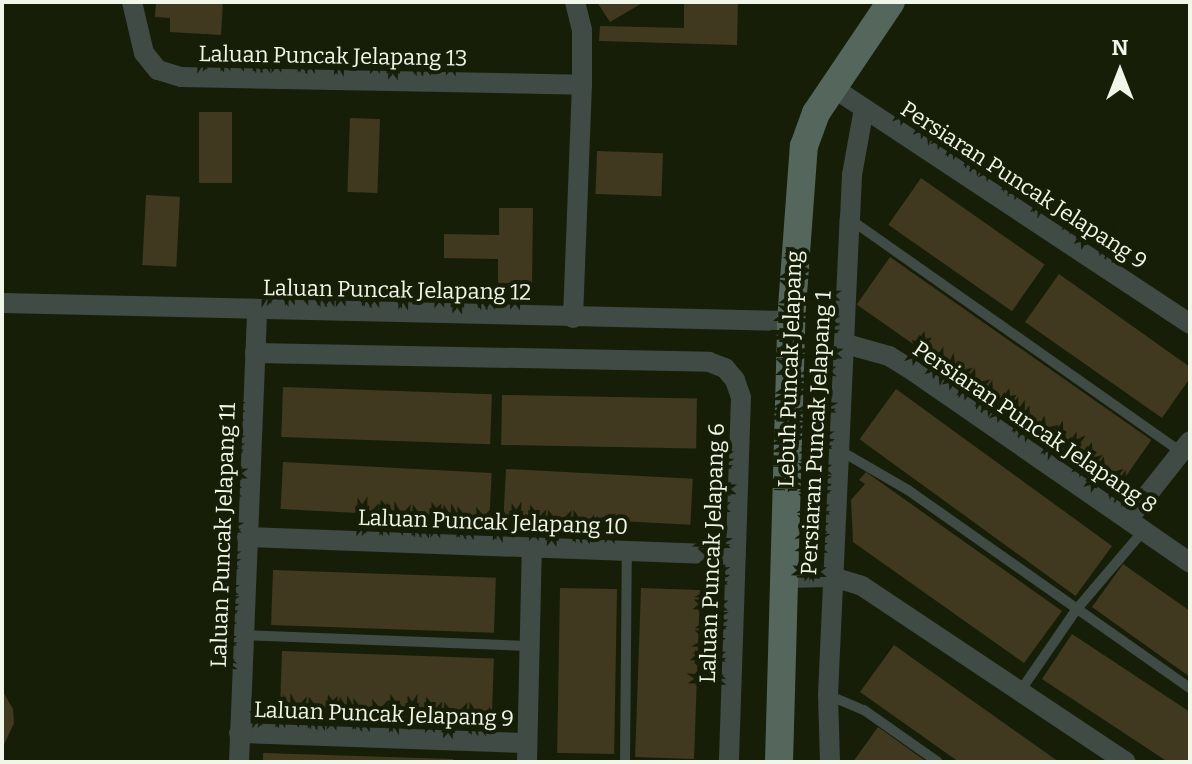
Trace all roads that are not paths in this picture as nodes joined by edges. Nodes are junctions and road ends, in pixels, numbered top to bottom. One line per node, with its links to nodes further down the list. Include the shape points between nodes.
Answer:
1 (132, 2): 4 (street, Laluan Puncak Jelapang 13, via 144,53 158,70 181,77)
2 (575, 2): 4 (street, via 582,30)
3 (891, 2): 5 (street, Lebuh Puncak Jelapang)
4 (582, 85): 10 (street)
5 (832, 87): 6 (street, Persiaran Puncak Jelapang 9); 11 (street, Lebuh Puncak Jelapang, via 804,146)
6 (864, 108): 7 (street, Persiaran Puncak Jelapang 1); 12 (street, Persiaran Puncak Jelapang 9)
7 (850, 219): 13 (street, Persiaran Puncak Jelapang 1); 15 (lane)
8 (2, 303): 9 (street, Laluan Puncak Jelapang 12)
9 (257, 311): 10 (street, Laluan Puncak Jelapang 12); 14 (street, Laluan Puncak Jelapang 11)
10 (573, 318): 11 (street, Laluan Puncak Jelapang 12)
11 (791, 321): 24 (street, Lebuh Puncak Jelapang)
12 (1190, 324)
13 (846, 344): 16 (street, Persiaran Puncak Jelapang 1); 17 (street, Persiaran Puncak Jelapang 8, via 889,356)
14 (255, 353): 18 (street, Laluan Puncak Jelapang 11); 21 (street, Laluan Puncak Jelapang 6, via 709,362 725,368 741,397)
15 (1186, 446): 17 (street)
16 (839, 450): 23 (street, Persiaran Puncak Jelapang 1); 25 (lane, via 908,490)
17 (1136, 524): 22 (street, Persiaran Puncak Jelapang 8); 25 (lane)
18 (247, 537): 19 (street, Laluan Puncak Jelapang 10); 26 (street, Laluan Puncak Jelapang 11)
19 (532, 548): 20 (street, Laluan Puncak Jelapang 10); 27 (street)
20 (627, 551): 21 (street, Laluan Puncak Jelapang 10); 34 (lane)
21 (736, 555): 35 (street, Laluan Puncak Jelapang 6)
22 (1190, 563)
23 (833, 577): 24 (street); 29 (street, via 893,603); 30 (street, Persiaran Puncak Jelapang 1)
24 (783, 578): 36 (street, Lebuh Puncak Jelapang)
25 (1076, 610): 28 (lane); 29 (lane)
26 (243, 635): 27 (lane); 31 (street, Laluan Puncak Jelapang 11)
27 (529, 646): 32 (street)
28 (1190, 688)
29 (1021, 690): 39 (street)
30 (828, 695): 37 (street, Persiaran Puncak Jelapang 1); 38 (lane, via 864,710)
31 (239, 733): 32 (street, Laluan Puncak Jelapang 9); 33 (street, Laluan Puncak Jelapang 11)
32 (527, 752)
33 (239, 762)
34 (625, 762)
35 (729, 762)
36 (779, 762)
37 (830, 762)
38 (938, 762)
39 (1126, 762)

